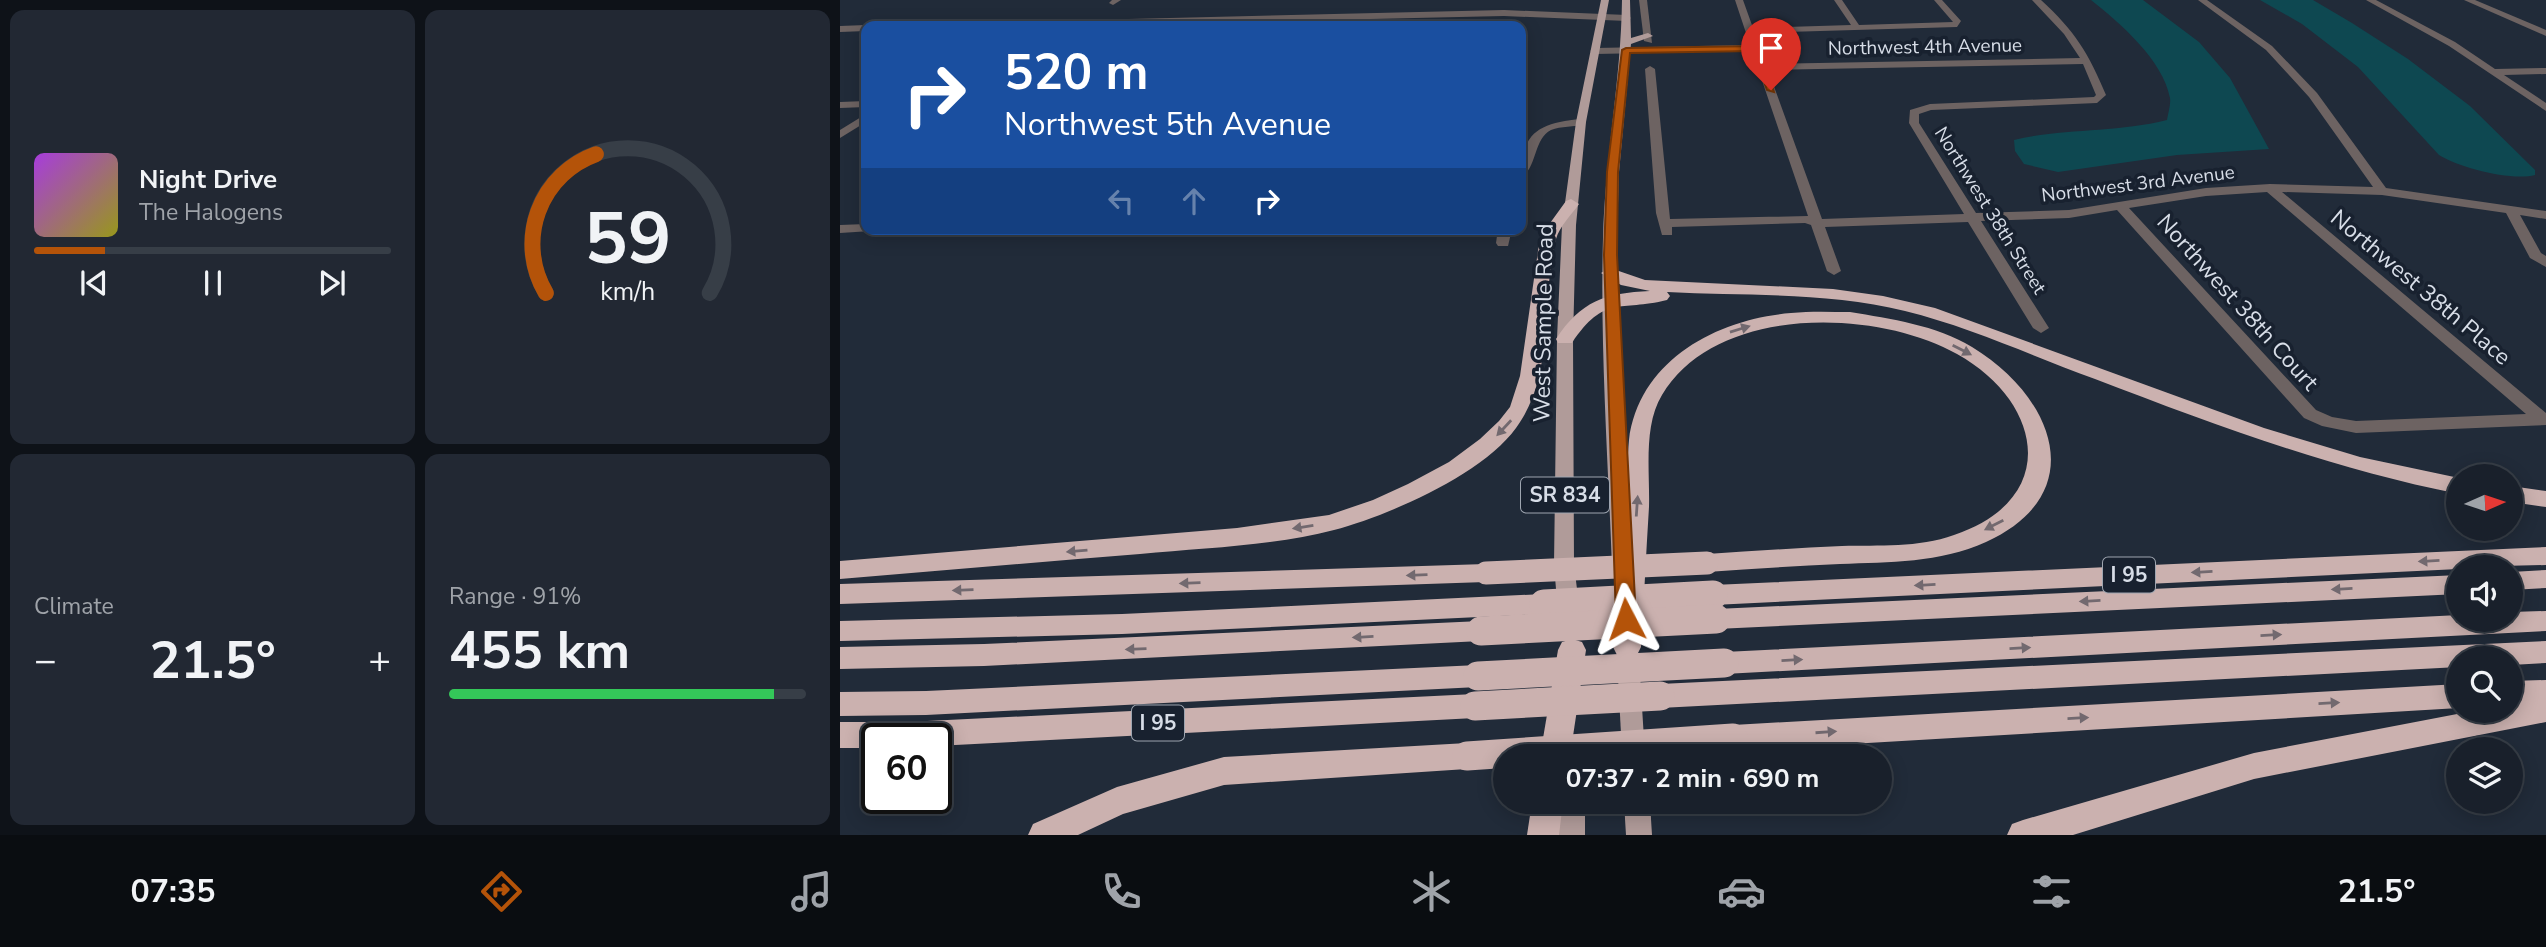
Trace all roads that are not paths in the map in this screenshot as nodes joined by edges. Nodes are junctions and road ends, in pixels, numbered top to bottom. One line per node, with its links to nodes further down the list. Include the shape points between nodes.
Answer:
1 (1605, 0): 13 (main road, West Sample Road / SR 834)
2 (1626, 0): 14 (main road, SR 834)
3 (1643, 0): 23 (street)
4 (1739, 0): 21 (street)
5 (1838, 0): 19 (street)
6 (1938, 0): 19 (street, via 1957,24)
7 (2036, 0): 27 (street, via 2074,38)
8 (2202, 0): 40 (street, via 2269,48 2314,95)
9 (2370, 0): 31 (street)
10 (2468, 0): 22 (street)
11 (1478, 14): 12 (street); 13 (street); 17 (street)
12 (1403, 16): 15 (street); 16 (street)
13 (1602, 18): 14 (street); 26 (main road, West Sample Road / SR 834)
14 (1627, 18): 24 (main road, SR 834)
15 (1294, 21)
16 (1400, 21)
17 (1476, 21)
18 (861, 28): 20 (street)
19 (1857, 28): 21 (street)
20 (840, 29)
21 (1750, 31): 25 (street)
22 (2546, 33)
23 (1648, 39): 24 (main road)
24 (1626, 46): 25 (street); 26 (street); 51 (main road, SR 834, via 1613,172)
25 (1757, 48): 28 (street)
26 (1595, 51): 36 (main road, West Sample Road / SR 834)
27 (2088, 61): 28 (street, Northwest 4th Avenue); 45 (street, Northwest 38th Street, via 2102,95 2097,100 1930,107 1914,112 1914,123)
28 (1763, 67): 46 (street)
29 (1650, 69): 46 (street, Northwest 3rd Avenue, via 1665,228 1809,228)
30 (2546, 71): 31 (street)
31 (2495, 72): 34 (street)
32 (861, 104): 33 (street)
33 (840, 105)
34 (2546, 108)
35 (861, 120): 37 (street)
36 (1581, 122): 38 (street, via 1549,126 1536,135); 41 (main road, West Sample Road / SR 834)
37 (840, 135)
38 (1526, 160)
39 (2270, 188): 40 (street, Northwest 3rd Avenue); 42 (street, Northwest 3rd Avenue, via 2206,192); 56 (street, Northwest 38th Place)
40 (2382, 191): 43 (street, Northwest 3rd Avenue)
41 (1571, 204): 55 (main road, West Sample Road / SR 834); 61 (highway, one-way to 61, via 1548,237 1530,376 1520,407 1488,444 1427,484 1331,523 1237,537)
42 (2120, 206): 45 (street, Northwest 3rd Avenue, via 2069,214); 56 (street, Northwest 38th Court, via 2310,414 2356,427)
43 (2511, 210): 44 (street, Northwest 3rd Avenue); 49 (street, via 2535,255)
44 (2546, 215)
45 (1973, 218): 46 (street, Northwest 3rd Avenue); 54 (street, Northwest 38th Street)
46 (1818, 223): 50 (street)
47 (861, 228): 48 (street)
48 (840, 229)
49 (2546, 263)
50 (1835, 271)
51 (1610, 273): 52 (highway, via 1649,286); 53 (main road, SR 834)
52 (1708, 292): 53 (highway); 57 (highway, via 1830,295 1906,305 2290,444)
53 (1610, 300): 55 (highway, via 1584,314); 70 (main road, SR 834)
54 (2041, 328)
55 (1565, 339): 71 (main road, West Sample Road / SR 834, via 1564,565)
56 (2544, 420)
57 (2446, 483)
58 (2524, 496): 59 (highway)
59 (2546, 499)
60 (2546, 556): 66 (highway, I 95, one-way to 66)
61 (840, 570)
62 (2546, 579): 63 (highway)
63 (2523, 580)
64 (2446, 584): 66 (highway, one-way to 66)
65 (840, 594): 70 (highway, one-way to 65, bridge, via 1639,475 1640,428 1653,392 1689,351 1732,331 1785,319 1840,318 1886,324 1930,336 1972,356 2004,379 2032,415 2041,460 2032,490 2011,516 1964,541 1901,554 1707,563 1486,573)
66 (1714, 607): 67 (highway, bridge)
67 (1480, 619): 69 (highway); 73 (highway, one-way to 73, via 1011,654)
68 (2546, 621): 77 (highway, one-way to 68, bridge)
69 (840, 631)
70 (1627, 647): 82 (main road, SR 834)
71 (1572, 650): 80 (highway); 81 (main road, SR 834)
72 (2546, 652): 79 (highway, I 95, bridge, via 907,736)
73 (840, 658)
74 (2546, 692): 75 (highway)
75 (2523, 693)
76 (2446, 697): 86 (highway, one-way to 76, bridge, via 1117,801 1224,771)
77 (840, 704)
78 (2546, 710): 90 (highway, via 2254,766)
79 (840, 735)
80 (1557, 744)
81 (1572, 744)
82 (1633, 744)
83 (1546, 814): 87 (highway)
84 (1572, 814): 88 (main road)
85 (1638, 814): 89 (main road)
86 (1044, 835)
87 (1543, 835)
88 (1572, 835)
89 (1639, 835)
90 (2023, 835)

